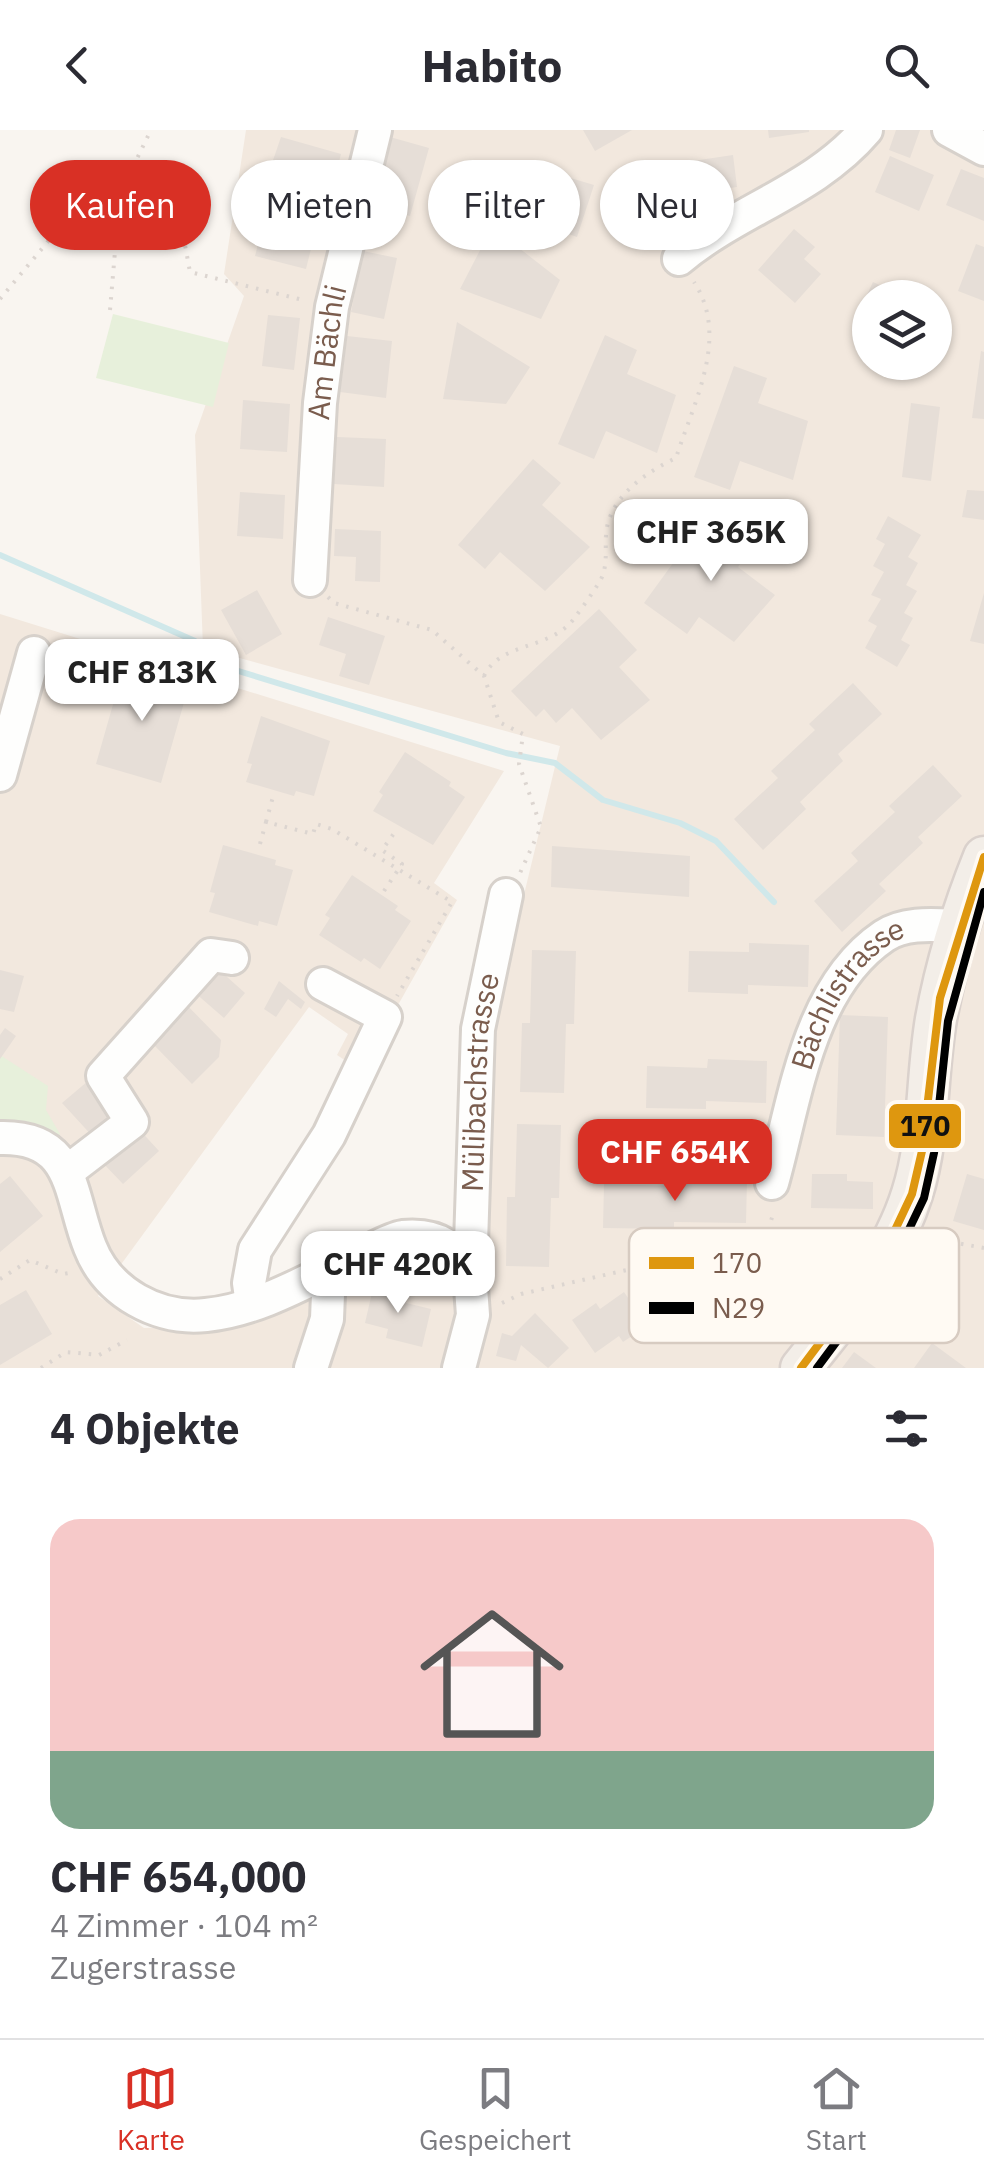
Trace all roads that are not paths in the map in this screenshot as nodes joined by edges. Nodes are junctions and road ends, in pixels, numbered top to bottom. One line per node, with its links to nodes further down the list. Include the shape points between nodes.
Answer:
1 (375, 130): 6 (street, Am Bächli, via 332,306)
2 (866, 130): 5 (street, via 786,195 706,236)
3 (949, 130): 4 (street)
4 (984, 148)
5 (679, 259)
6 (310, 580)
7 (34, 654): 8 (street)
8 (0, 776)
9 (984, 857): 11 (main road)
10 (506, 895): 19 (street, Mülibachstrasse, via 478,1028)
11 (958, 926): 16 (street, Bächlistrasse, via 927,924 885,935 852,967 826,1003); 17 (main road, via 936,1019 924,1149 912,1196)
12 (232, 958): 15 (street, via 211,955 103,1076 132,1122)
13 (323, 984): 20 (street, via 385,1018 329,1136 255,1250)
14 (0, 1138): 15 (street, via 48,1148)
15 (68, 1172): 20 (street, via 91,1250 118,1290 162,1313 206,1315)
16 (772, 1183)
17 (887, 1228)
18 (329, 1269): 19 (street, via 400,1237 439,1240 460,1252); 20 (street); 22 (street, via 327,1319)
19 (470, 1274): 23 (street, Mülibachstrasse, via 473,1316)
20 (252, 1304)
21 (821, 1343): 24 (main road)
22 (311, 1368)
23 (459, 1368)
24 (801, 1368)

